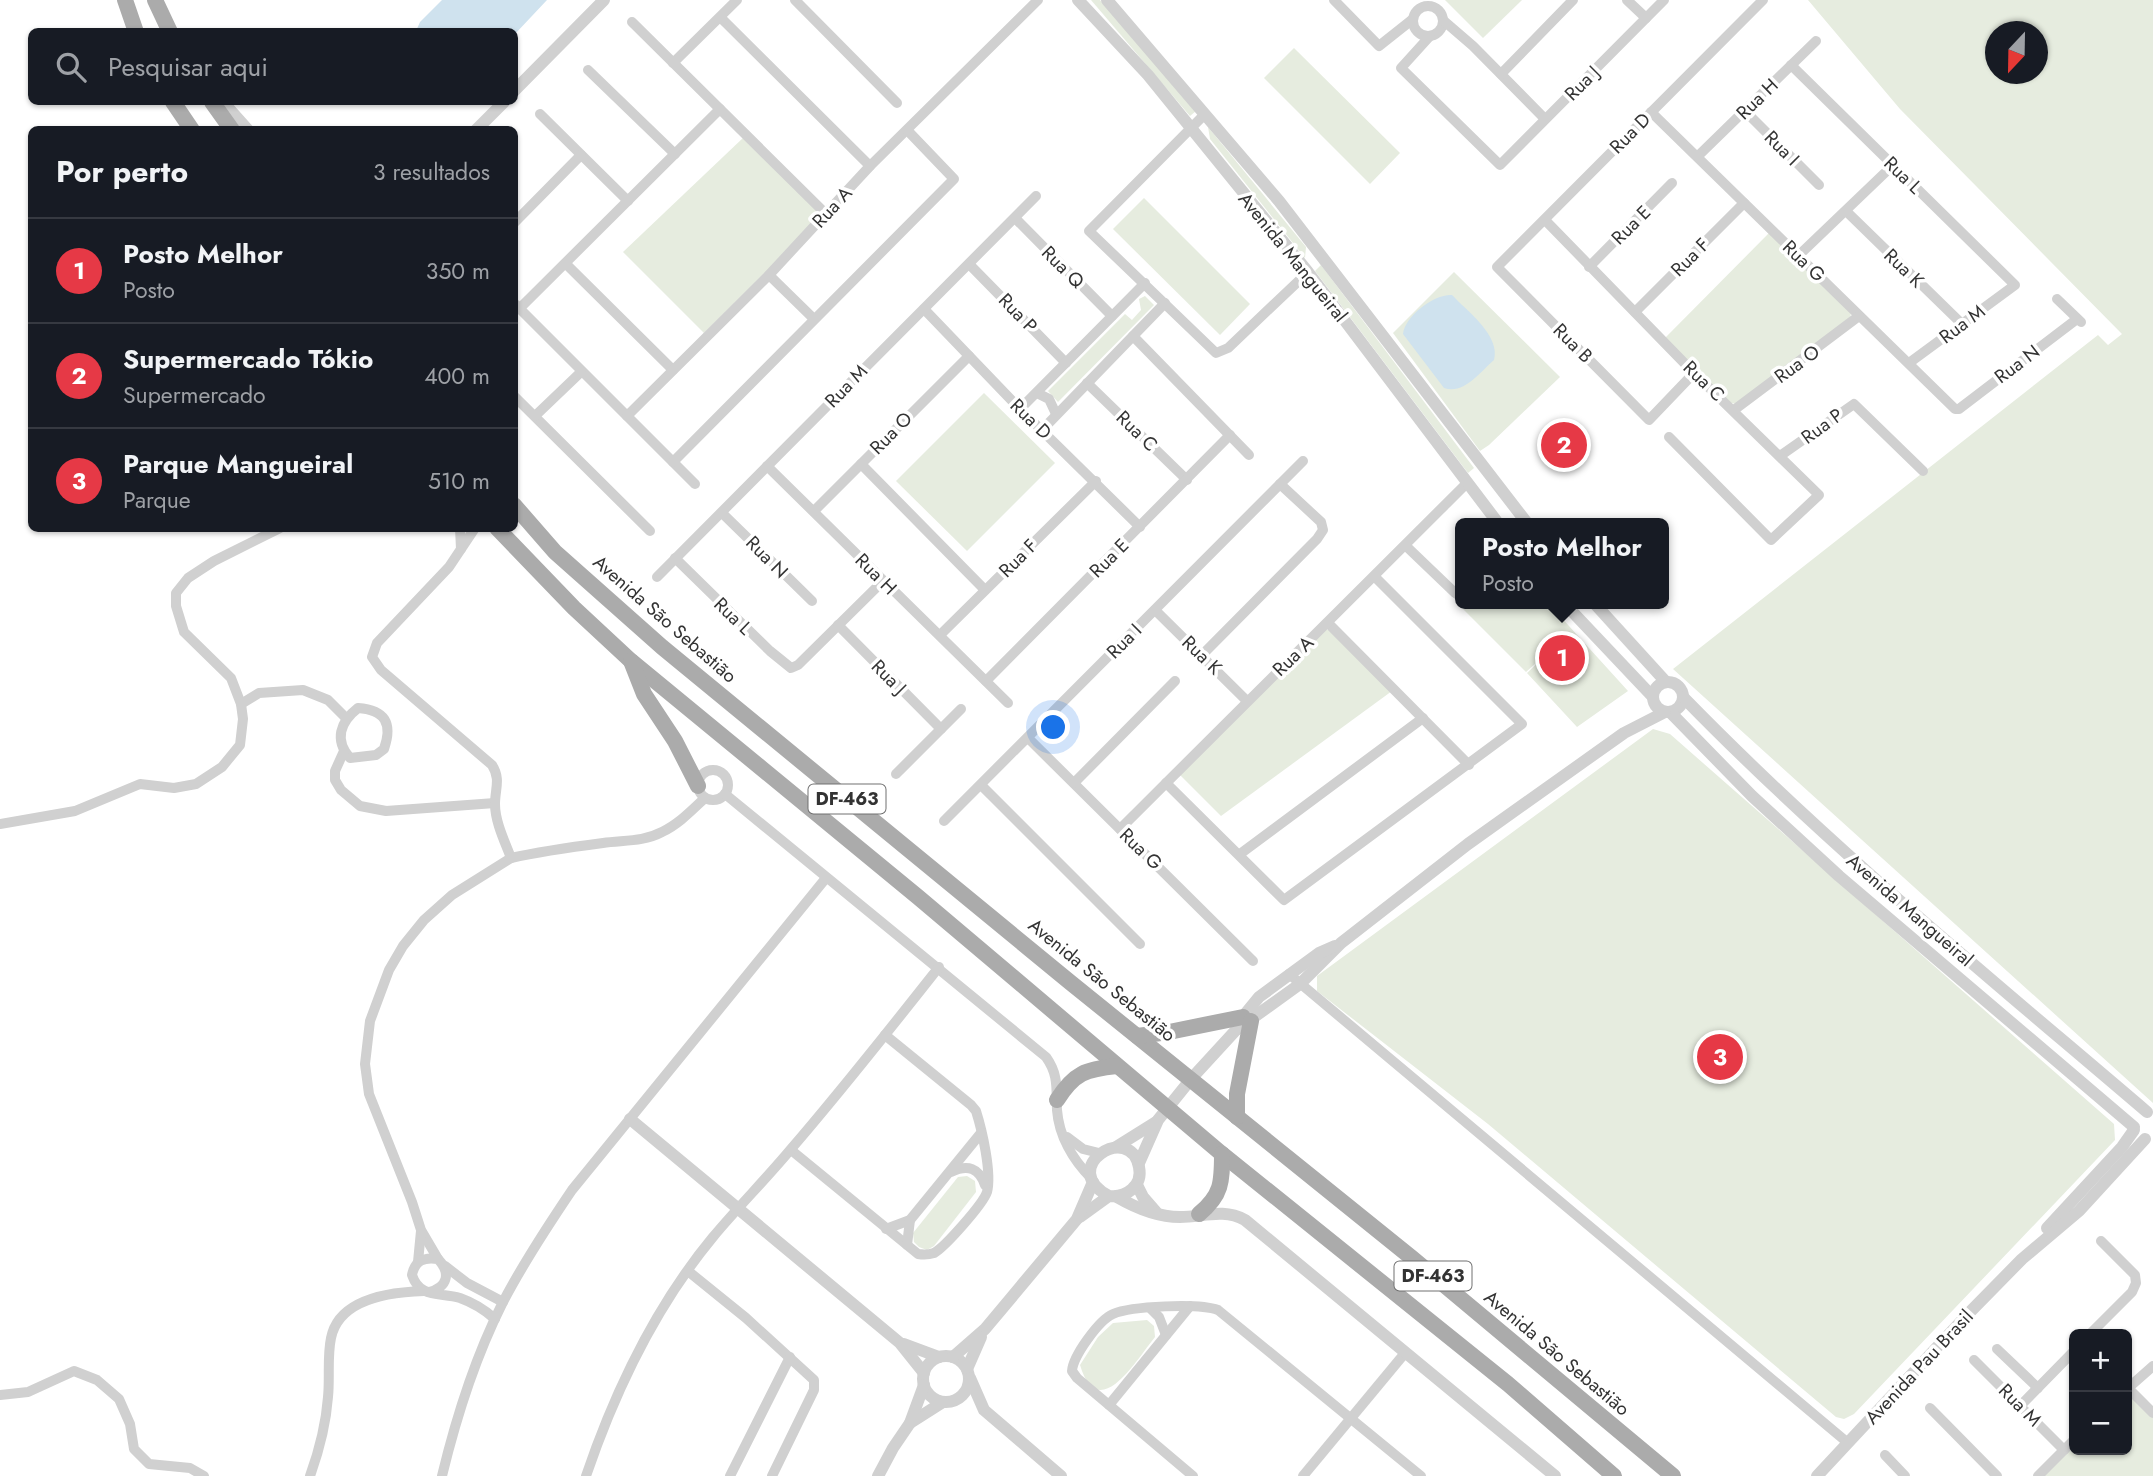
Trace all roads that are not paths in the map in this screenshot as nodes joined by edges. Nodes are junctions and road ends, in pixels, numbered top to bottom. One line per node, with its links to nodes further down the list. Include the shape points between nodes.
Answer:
1 (125, 0): 20 (main road)
2 (155, 0): 21 (main road)
3 (604, 0): 30 (street)
4 (737, 0): 15 (street)
5 (795, 0): 31 (street)
6 (1038, 0): 47 (street, Rua A)
7 (1078, 0): 29 (street, Avenida Mangueiral)
8 (1107, 0): 26 (street, Avenida Mangueiral)
9 (1334, 0): 17 (street, via 1379,46)
10 (1573, 0): 28 (street)
11 (1627, 0): 16 (street)
12 (1664, 0): 16 (street, Rua J)
13 (1763, 0): 38 (street, Rua D)
14 (1424, 3): 17 (street); 18 (street, via 1441,12)
15 (721, 18): 24 (street); 51 (street)
16 (1646, 18): 41 (street, Rua J)
17 (1413, 19): 22 (street, via 1417,32)
18 (1444, 21): 22 (street); 28 (street)
19 (632, 22): 24 (street)
20 (135, 28)
21 (168, 28)
22 (1430, 36): 41 (street, Rua J, via 1401,68 1500,165)
23 (1815, 41): 25 (street, Rua H)
24 (673, 63): 36 (street)
25 (1791, 65): 37 (street, Rua H); 52 (street, Rua L)
26 (1166, 66): 29 (street, via 1155,64); 40 (street, Avenida Mangueiral)
27 (588, 70): 49 (street)
28 (1501, 74): 41 (street)
29 (1148, 75): 46 (street, Avenida Mangueiral)
30 (518, 87)
31 (897, 103)
32 (175, 105): 42 (main road)
33 (214, 105): 43 (main road)
34 (226, 105): 44 (street)
35 (501, 105): 45 (street)
36 (720, 109): 49 (street); 59 (street)
37 (1745, 111): 50 (street, Rua H); 54 (street, Rua I)
38 (1651, 112): 50 (street, Rua G); 62 (street, Rua D)
39 (540, 114): 48 (street)
40 (1205, 114): 46 (street); 81 (street, Avenida Mangueiral)
41 (1545, 119)
42 (189, 126)
43 (229, 126)
44 (244, 126)
45 (480, 126)
46 (1189, 129): 68 (street, Avenida Mangueiral); 70 (street, via 1089,231)
47 (908, 131): 51 (street, Rua A); 80 (street, via 954,179)
48 (581, 155): 56 (street); 61 (street)
49 (675, 155): 56 (street)
50 (1698, 156): 57 (street, Rua G)
51 (870, 166): 59 (street, Rua A)
52 (1892, 166): 58 (street); 71 (street, Rua L)
53 (1672, 183): 67 (street, Rua E)
54 (1819, 185)
55 (1036, 196): 60 (street, Rua M)
56 (628, 201): 64 (street)
57 (1744, 203): 63 (street, Rua G); 77 (street, Rua F)
58 (1846, 211): 63 (street); 82 (street, Rua K)
59 (826, 214): 69 (street, Rua A)
60 (1014, 218): 65 (street, Rua M); 78 (street, Rua Q)
61 (518, 219)
62 (1545, 220): 66 (street, Rua D); 67 (street, Rua C)
63 (1799, 255): 79 (street, Rua G)
64 (566, 264): 74 (street); 88 (street)
65 (969, 264): 76 (street, Rua M); 86 (street, Rua P)
66 (1497, 267): 90 (street, Rua B, via 1649,419)
67 (1589, 267): 77 (street, Rua C)
68 (1308, 272): 73 (street, via 1228,348 1216,353); 83 (street, Avenida Mangueiral)
69 (769, 275): 80 (street); 88 (street, Rua A)
70 (1145, 283): 73 (street); 78 (street)
71 (2015, 285): 82 (street, Rua M)
72 (2057, 299): 96 (street, Rua N, via 2079,320)
73 (1165, 303): 84 (street)
74 (518, 305)
75 (518, 307): 89 (street)
76 (924, 309): 85 (street, Rua D); 110 (street, Rua M)
77 (1635, 312): 90 (street, Rua C)
78 (1112, 316): 86 (street)
79 (1859, 316): 87 (street, Rua G); 95 (street, Rua O)
80 (814, 319): 107 (street)
81 (1374, 324): 83 (street, via 1367,332); 100 (street, Avenida Mangueiral)
82 (1962, 324): 87 (street, Rua M)
83 (1355, 334): 101 (street, Avenida Mangueiral)
84 (1133, 336): 91 (street); 103 (street)
85 (969, 356): 94 (street, Rua D); 109 (street, Rua O)
86 (1066, 363): 92 (street)
87 (1909, 363): 96 (street, Rua G)
88 (673, 370): 99 (street, Rua A)
89 (581, 372): 98 (street); 99 (street)
90 (1694, 373): 95 (street, Rua C)
91 (1087, 383): 97 (street); 112 (street, Rua C)
92 (1037, 393): 94 (street); 97 (street, via 1049,399)
93 (518, 400): 98 (street)
94 (1020, 409): 102 (street, Rua D)
95 (1734, 410): 106 (street, Rua C)
96 (1957, 410)
97 (1056, 414): 102 (street)
98 (535, 416): 124 (street)
99 (628, 416): 107 (street)
100 (1442, 416): 101 (street, via 1431,415); 121 (street, Avenida Mangueiral)
101 (1424, 425): 115 (street, Avenida Mangueiral)
102 (1042, 429): 113 (street, Rua D)
103 (1230, 435): 105 (street); 112 (street, Rua E)
104 (1669, 438): 106 (street, Rua C, via 1771,540 1819,495)
105 (1249, 455)
106 (1780, 456): 111 (street, Rua P, via 1854,404)
107 (673, 461): 116 (street)
108 (1303, 461): 114 (street, Rua I)
109 (861, 464): 118 (street, Rua O); 136 (street)
110 (767, 466): 118 (street, Rua H); 119 (street, Rua M)
111 (1923, 471)
112 (1187, 480): 123 (street, Rua E)
113 (1096, 481): 123 (street, Rua D); 136 (street, Rua F)
114 (1280, 484): 142 (street, Rua I); 146 (street, via 1321,522 1323,530)
115 (1466, 484): 120 (street, Avenida Mangueiral); 129 (street, Rua A)
116 (695, 485)
117 (518, 510): 131 (main road, Avenida São Sebastião / DF-463)
118 (814, 511): 135 (street, Rua H)
119 (722, 513): 132 (street, Rua M); 138 (street, Rua N)
120 (1494, 518)
121 (1523, 518)
122 (518, 521): 131 (main road)
123 (1140, 527): 148 (street, Rua E)
124 (650, 531)
125 (272, 532): 155 (street, via 214,561 188,578 176,593 184,632 231,678)
126 (460, 532): 130 (street)
127 (472, 532): 130 (street)
128 (501, 532): 147 (main road, DF-463)
129 (1406, 546): 134 (street, Rua A); 137 (street)
130 (461, 549): 171 (street, via 376,643 372,657 381,670 492,765 497,774)
131 (555, 552): 186 (main road, Avenida São Sebastião / DF-463, via 662,647)
132 (675, 558): 133 (street, Rua M); 144 (street, Rua L, via 787,667 795,668)
133 (657, 577)
134 (1375, 577): 143 (street, Rua A); 164 (street, via 1522,724)
135 (883, 581): 144 (street); 145 (street, Rua H)
136 (985, 590): 145 (street, Rua F)
137 (1455, 593)
138 (811, 601)
139 (1569, 609): 140 (street); 152 (street)
140 (1585, 609)
141 (1599, 609): 150 (street)
142 (1155, 610): 146 (street, Rua K); 162 (street, Rua I)
143 (1328, 623): 153 (street, Rua A); 159 (street)
144 (838, 625): 160 (street, Rua J)
145 (940, 635): 148 (street, Rua H)
146 (1202, 655): 153 (street, Rua K)
147 (631, 661): 169 (main road, via 644,694); 187 (main road, DF-463)
148 (986, 681): 154 (street, Rua H)
149 (1175, 681): 166 (street)
150 (1665, 682): 151 (street, via 1676,684); 152 (street, via 1656,687)
151 (1683, 697): 157 (street, via 1679,707); 191 (street, Avenida Mangueiral, via 1841,851)
152 (1653, 699): 157 (street); 161 (street)
153 (1247, 701): 167 (street, Rua A)
154 (1008, 703)
155 (241, 704): 158 (street, via 259,693 303,690 328,700); 173 (street, via 240,745 222,767 197,785 140,784 75,811)
156 (961, 709): 160 (street)
157 (1667, 712): 161 (street); 197 (street, Avenida Mangueiral, via 1839,876)
158 (346, 718): 163 (street, via 339,738); 163 (street, via 358,708 372,709 389,727 384,749 376,755 350,758)
159 (1423, 718): 164 (street); 175 (street)
160 (941, 729): 165 (street)
161 (1625, 733): 178 (street, via 1468,844)
162 (1028, 738): 166 (street, Rua G); 168 (street, Rua I)
163 (344, 751): 171 (street, via 335,780 360,806 386,811)
164 (1469, 765): 175 (street, via 1284,900)
165 (897, 774)
166 (1073, 783): 174 (street, Rua G)
167 (1166, 783): 174 (street, Rua A); 175 (street)
168 (981, 785): 172 (street, Rua I); 179 (street)
169 (702, 792): 170 (street, via 713,800); 170 (street, via 702,775 712,770 723,774 728,784); 176 (street, via 681,820 655,836)
170 (725, 794): 177 (street)
171 (495, 803): 176 (street)
172 (944, 821)
173 (0, 824)
174 (1121, 829): 180 (street, Rua G)
175 (1240, 854)
176 (511, 859): 214 (street, via 452,895 424,920 389,970 370,1021 365,1064 369,1094)
177 (826, 878): 181 (street); 193 (street)
178 (1341, 943): 182 (street); 183 (street)
179 (1140, 944)
180 (1253, 961)
181 (939, 967): 185 (street); 189 (street, via 1046,1057 1057,1076)
182 (1289, 974): 183 (street); 184 (street, via 1259,997)
183 (1300, 984): 184 (street); 251 (street)
184 (1243, 1023): 186 (main road); 188 (street); 192 (main road)
185 (885, 1035): 196 (street, via 971,1105); 199 (street)
186 (1138, 1035): 188 (main road, Avenida São Sebastião / DF-463)
187 (1117, 1066): 189 (main road, via 1082,1073 1066,1085); 190 (main road, DF-463)
188 (1191, 1079): 190 (street); 192 (main road, Avenida São Sebastião / DF-463)
189 (1057, 1100): 195 (street)
190 (1168, 1107): 194 (street); 201 (main road, DF-463)
191 (2150, 1113): 197 (street, Avenida Mangueiral, via 2137,1117)
192 (1237, 1116): 269 (main road, Avenida São Sebastião / DF-463)
193 (630, 1119): 208 (street); 223 (street, via 572,1190)
194 (1156, 1122): 198 (street); 202 (street)
195 (1060, 1129): 200 (street, via 1074,1145); 204 (street)
196 (981, 1133): 203 (street); 206 (street)
197 (2144, 1136): 251 (street, Avenida Pau Brasil, via 2122,1147)
198 (1115, 1147): 200 (street); 202 (street, via 1125,1149)
199 (791, 1150): 208 (street); 213 (street)
200 (1099, 1153): 204 (street, via 1091,1169)
201 (1222, 1154): 209 (main road, via 1220,1188); 268 (main road, DF-463, via 1508,1384)
202 (1139, 1163): 205 (street)
203 (948, 1173): 206 (street, via 966,1167 975,1170); 212 (street)
204 (1092, 1180): 207 (street, via 1099,1191); 211 (street)
205 (1137, 1185): 207 (street, via 1128,1193); 210 (street)
206 (987, 1193): 216 (street, via 937,1251 918,1254)
207 (1113, 1196): 210 (street); 211 (street)
208 (738, 1209): 219 (street); 230 (street)
209 (1199, 1214): 210 (street); 232 (street, via 1234,1214 1245,1220)
210 (1159, 1215)
211 (1077, 1219): 227 (street)
212 (911, 1220): 213 (street); 216 (street)
213 (886, 1229): 216 (street)
214 (421, 1230): 217 (street); 218 (street)
215 (2101, 1241): 228 (street, via 2136,1275 2136,1283)
216 (907, 1245)
217 (418, 1262): 218 (street, via 426,1258); 220 (street)
218 (442, 1262): 222 (street, via 446,1282 439,1290); 223 (street)
219 (688, 1270): 234 (street); 259 (street, via 617,1393)
220 (412, 1275): 221 (street); 222 (street, via 415,1285)
221 (394, 1292): 222 (street); 257 (street, via 351,1308 334,1327 325,1419)
222 (426, 1292): 226 (street, via 474,1304)
223 (503, 1303): 226 (street)
224 (1191, 1306): 225 (street); 229 (street); 249 (street, via 1211,1307 1223,1314)
225 (1151, 1309): 229 (street); 245 (street, via 1111,1315 1072,1364 1077,1378)
226 (495, 1319): 258 (street, via 450,1440)
227 (985, 1329): 235 (street); 238 (street)
228 (2095, 1329)
229 (1166, 1335): 245 (street)
230 (900, 1343): 235 (street); 239 (street)
231 (1997, 1349): 241 (street)
232 (1405, 1353): 249 (street); 267 (street)
233 (2069, 1356): 241 (street)
234 (790, 1357): 260 (street); 261 (street, via 815,1386)
235 (946, 1357): 238 (street, via 961,1362); 239 (street, via 928,1364)
236 (1974, 1360): 246 (street, Rua M)
237 (2153, 1366): 240 (street)
238 (968, 1373): 244 (street, via 961,1397); 255 (street, via 984,1410)
239 (924, 1379): 244 (street, via 931,1396); 250 (street)
240 (2132, 1384)
241 (2038, 1388): 246 (street)
242 (2131, 1392): 248 (street)
243 (0, 1395): 256 (street, via 28,1392 74,1371 97,1380 119,1399 134,1449 149,1464 190,1468)
244 (943, 1402): 250 (street)
245 (1109, 1405): 264 (street)
246 (2021, 1405): 253 (street, Rua M)
247 (1930, 1408): 272 (street)
248 (2153, 1413)
249 (1351, 1419): 265 (street); 266 (street)
250 (910, 1423): 262 (street)
251 (1848, 1443): 270 (street, Avenida Pau Brasil)
252 (2069, 1445): 253 (street)
253 (2064, 1450): 273 (street)
254 (1885, 1455): 271 (street)
255 (1048, 1471): 263 (street)
256 (205, 1476)
257 (310, 1476)
258 (442, 1476)
259 (586, 1476)
260 (730, 1476)
261 (772, 1476)
262 (878, 1476)
263 (1061, 1476)
264 (1193, 1476)
265 (1303, 1476)
266 (1421, 1476)
267 (1555, 1476)
268 (1614, 1476)
269 (1673, 1476)
270 (1818, 1476)
271 (1905, 1476)
272 (1997, 1476)
273 (2038, 1476)

